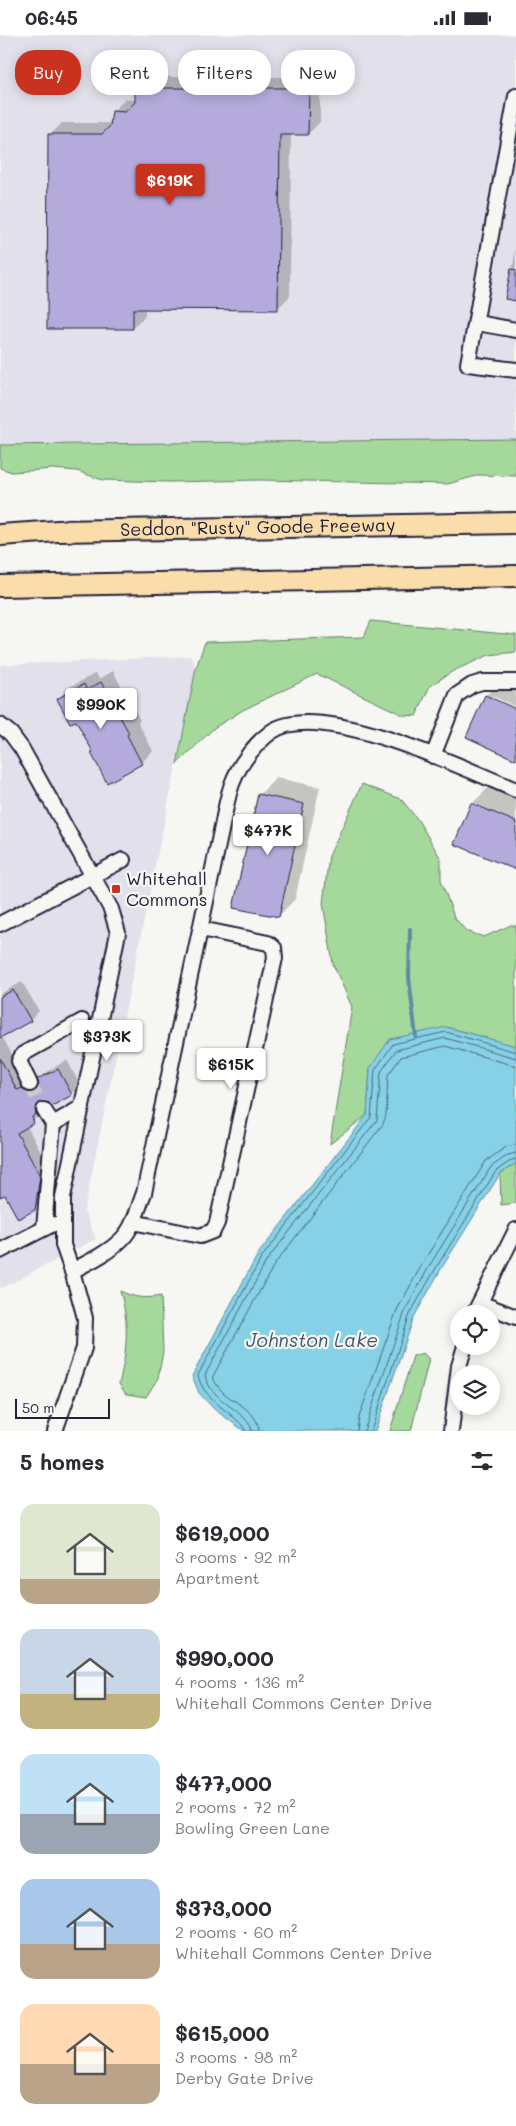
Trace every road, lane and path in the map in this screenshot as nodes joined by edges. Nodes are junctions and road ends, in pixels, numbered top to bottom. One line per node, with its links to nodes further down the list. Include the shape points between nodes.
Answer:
1 (516, 96): 2 (street)
2 (511, 151): 3 (street)
3 (477, 323): 4 (street); 5 (street, via 468,364)
4 (516, 330)
5 (516, 370)
6 (516, 523): 8 (highway, Seddon "Rusty" Goode Freeway)
7 (0, 527): 8 (highway)
8 (58, 531): 9 (highway, Seddon "Rusty" Goode Freeway)
9 (0, 535)
10 (516, 576): 11 (highway)
11 (0, 586)
12 (516, 682): 14 (street, via 482,682 457,695)
13 (0, 725): 17 (street, via 22,749)
14 (433, 757): 15 (street); 19 (street, via 372,733 324,723 295,723 272,731 250,752 233,780)
15 (516, 790)
16 (123, 860): 17 (street)
17 (93, 876): 18 (street); 22 (street, via 116,920 118,933)
18 (0, 924)
19 (201, 929): 26 (street, via 144,1193); 26 (street, via 268,943 274,948 275,959 217,1223 213,1231 200,1236)
20 (82, 1021): 21 (street, via 23,1054 19,1061)
21 (30, 1084)
22 (82, 1107): 24 (street); 25 (street, via 63,1197)
23 (44, 1110): 24 (street)
24 (53, 1124): 27 (street)
25 (62, 1219): 27 (street); 30 (street, via 63,1245)
26 (133, 1222): 30 (street, via 123,1238)
27 (44, 1228): 29 (street)
28 (516, 1229): 31 (street)
29 (0, 1251)
30 (72, 1271): 35 (street, via 85,1318 84,1348)
31 (478, 1305)
32 (500, 1313): 33 (street)
33 (516, 1317)
34 (462, 1355): 36 (street)
35 (55, 1431)
36 (451, 1431)

